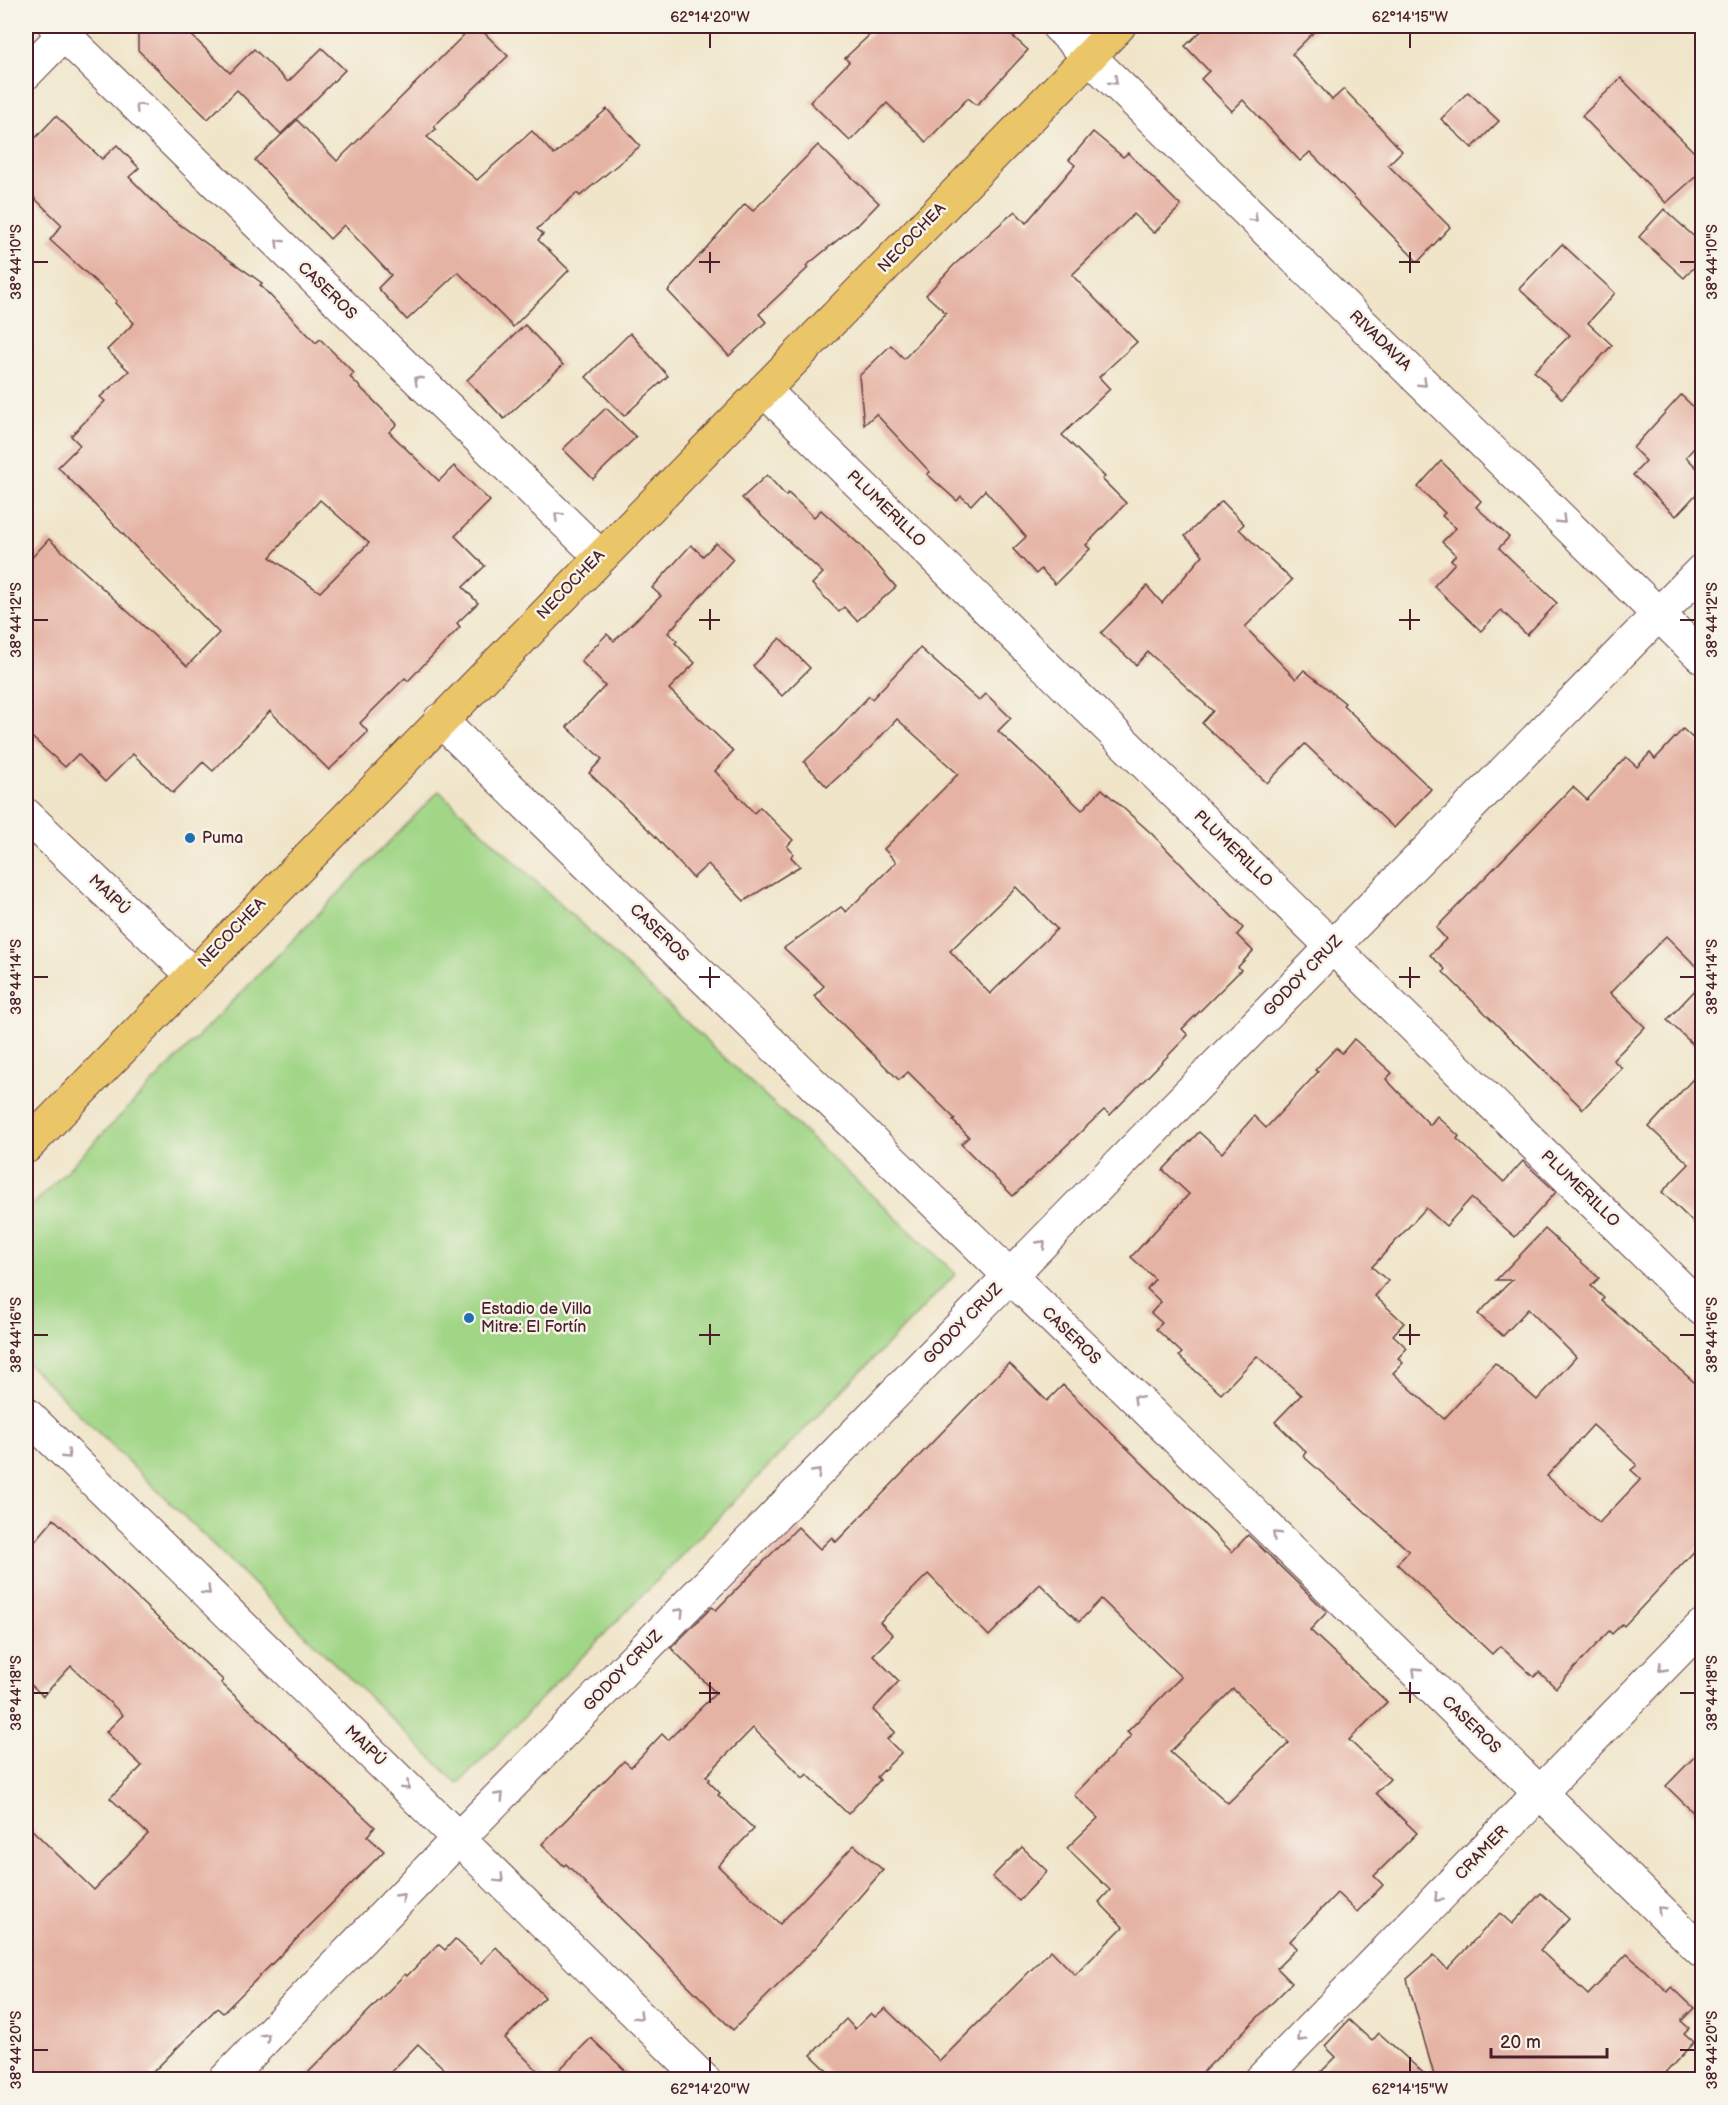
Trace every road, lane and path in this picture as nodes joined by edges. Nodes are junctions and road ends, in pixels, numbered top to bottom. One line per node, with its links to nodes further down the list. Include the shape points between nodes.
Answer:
1 (1058, 26): 4 (street, RIVADAVIA)
2 (1119, 26): 4 (main road, NECOCHEA)
3 (63, 28): 5 (street); 7 (street, CASEROS, one-way to 3)
4 (1089, 57): 6 (main road, NECOCHEA); 9 (street, RIVADAVIA, one-way to 9)
5 (26, 73)
6 (764, 390): 7 (main road, NECOCHEA); 13 (street, PLUMERILLO)
7 (600, 556): 11 (main road, NECOCHEA)
8 (1702, 570): 9 (street, GODOY CRUZ)
9 (1659, 614): 10 (street, RIVADAVIA); 13 (street, GODOY CRUZ)
10 (1702, 657)
11 (440, 720): 14 (main road, NECOCHEA); 16 (street, CASEROS)
12 (26, 815): 14 (street, MAIPÚ)
13 (1332, 946): 16 (street, GODOY CRUZ, one-way to 13); 17 (street, PLUMERILLO)
14 (192, 974): 15 (main road, NECOCHEA)
15 (26, 1147)
16 (1010, 1276): 20 (street, CASEROS, one-way to 16); 21 (street, GODOY CRUZ, one-way to 16)
17 (1702, 1309)
18 (26, 1414): 21 (street, MAIPÚ, one-way to 21)
19 (1702, 1626): 20 (street, CRAMER, one-way to 20)
20 (1540, 1793): 22 (street, CASEROS, one-way to 20); 25 (street, CRAMER, one-way to 25)
21 (459, 1838): 23 (street, GODOY CRUZ, one-way to 21); 24 (street, MAIPÚ, one-way to 24)
22 (1702, 1951)
23 (225, 2079)
24 (704, 2079)
25 (1261, 2079)

